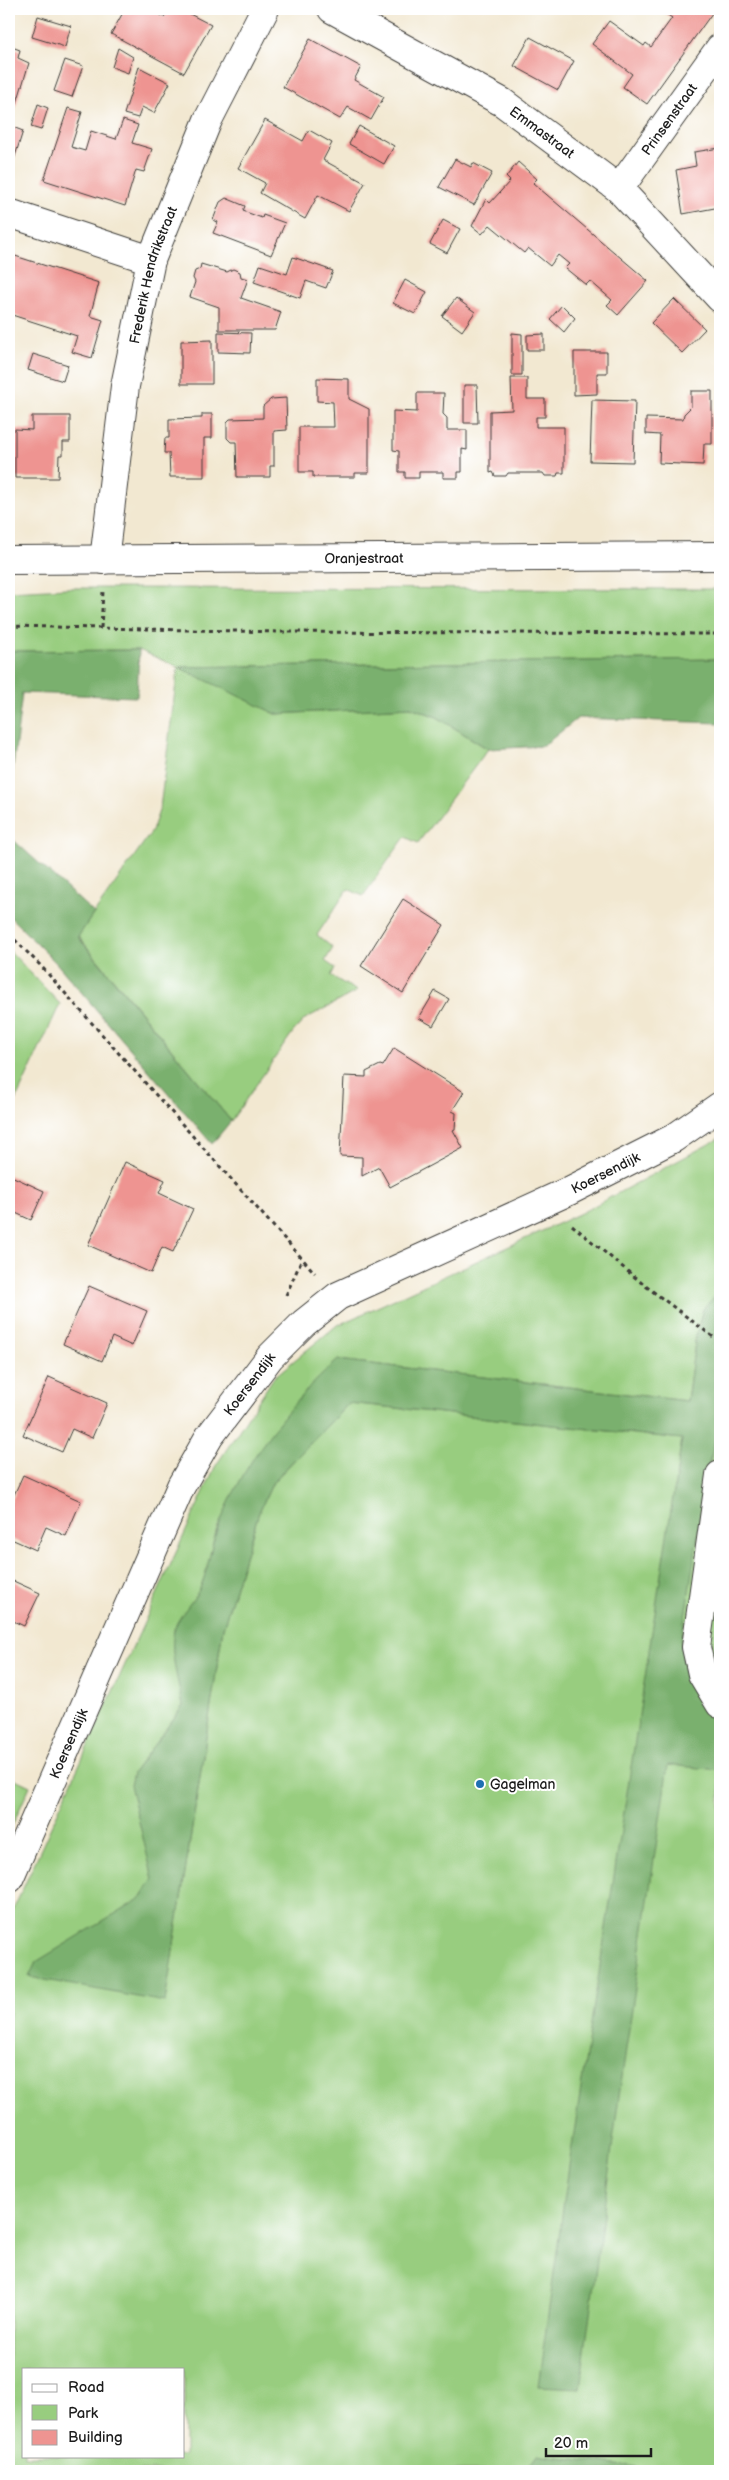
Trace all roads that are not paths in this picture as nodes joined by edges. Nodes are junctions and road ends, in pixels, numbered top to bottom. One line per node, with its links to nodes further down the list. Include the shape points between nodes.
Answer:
1 (265, 9): 6 (street, Frederik Hendrikstraat, via 208,120)
2 (332, 9): 4 (street, Emmastraat, via 502,102)
3 (720, 48): 4 (street, Prinsenstraat)
4 (619, 189): 7 (street, Emmastraat)
5 (9, 214): 6 (street)
6 (151, 260): 10 (street, Frederik Hendrikstraat, via 126,386)
7 (720, 298)
8 (720, 556): 10 (street, Oranjestraat)
9 (9, 560): 10 (street, Oranjestraat)
10 (104, 560)
11 (720, 1106): 14 (street, Koersendijk, via 674,1138 544,1202 338,1296 270,1356 209,1437 181,1486)
12 (720, 1475): 13 (street, via 696,1647 702,1674)
13 (720, 1704)
14 (9, 1879)

